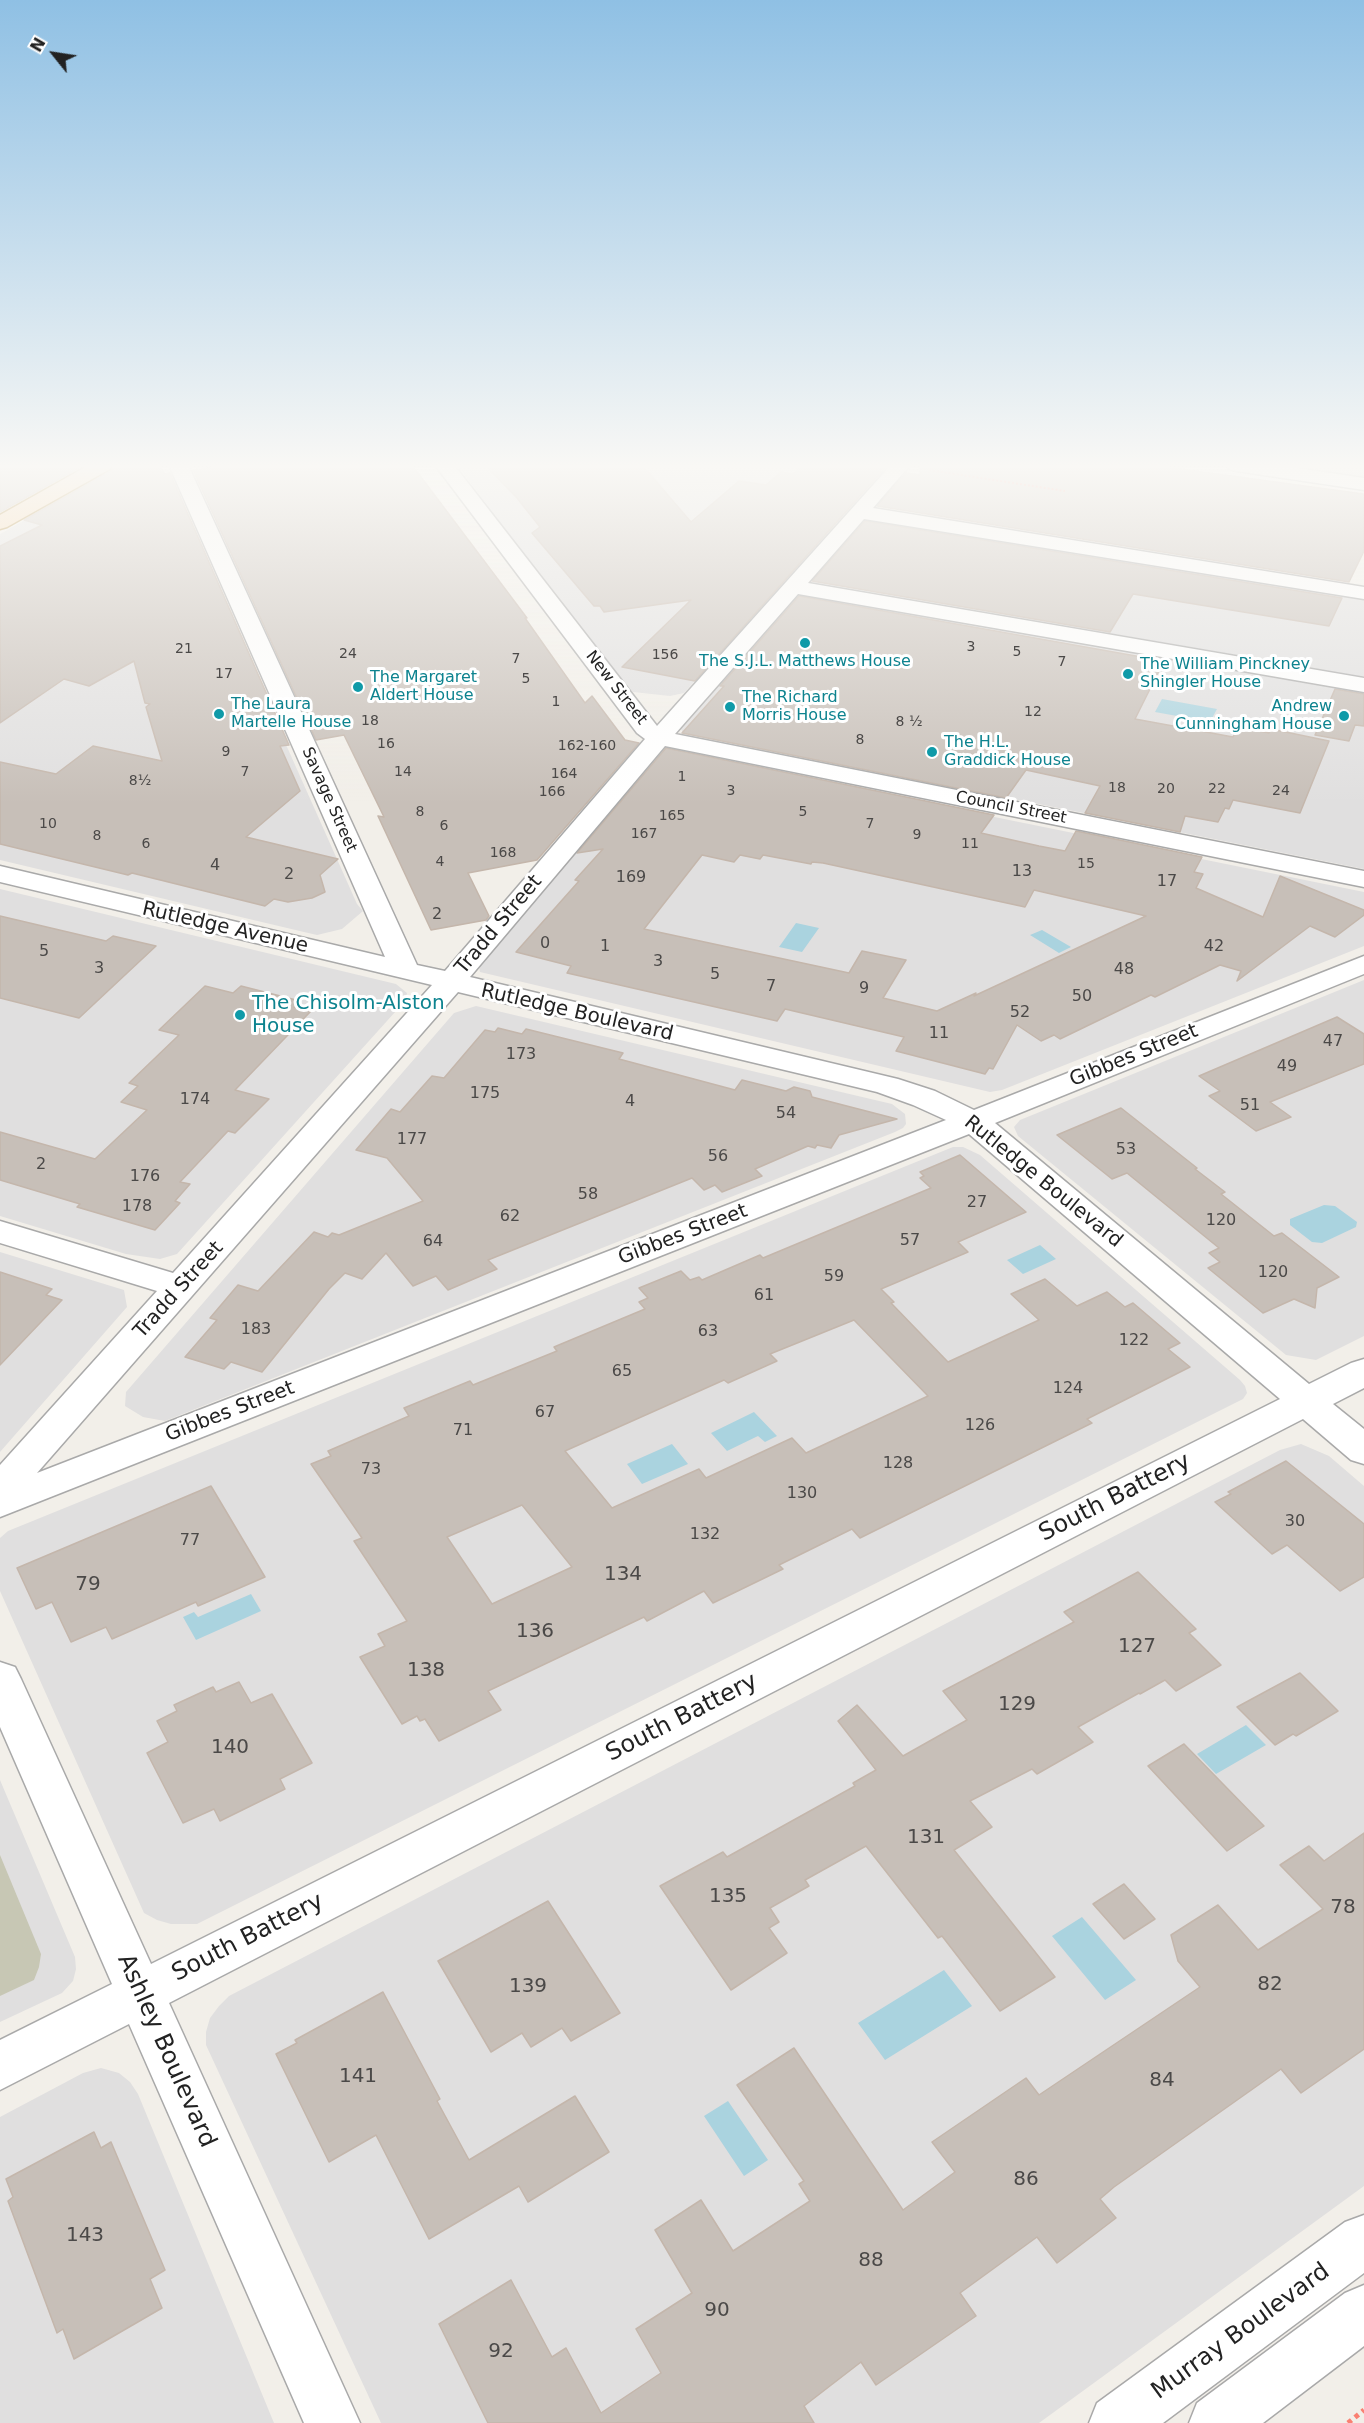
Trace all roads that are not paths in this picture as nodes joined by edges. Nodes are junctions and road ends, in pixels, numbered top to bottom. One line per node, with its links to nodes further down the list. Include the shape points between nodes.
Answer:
1 (229, 578): 12 (street, Savage Street)
2 (530, 578): 8 (street, New Street, via 645,728)
3 (801, 578): 5 (street, Tradd Street)
4 (1271, 578): 6 (street)
5 (793, 587): 7 (street); 8 (street, Tradd Street)
6 (1364, 593)
7 (1364, 685)
8 (659, 738): 10 (street, Council Street); 13 (street, Tradd Street)
9 (0, 874): 12 (street, Rutledge Avenue)
10 (1364, 879)
11 (1364, 964): 14 (street, Gibbes Street)
12 (406, 972): 13 (street, Rutledge Avenue)
13 (450, 983): 14 (street, Rutledge Boulevard, via 887,1085); 16 (street, Tradd Street)
14 (973, 1120): 18 (street, Rutledge Boulevard); 21 (street, Gibbes Street)
15 (0, 1232): 16 (street)
16 (182, 1287): 20 (street, Tradd Street)
17 (1364, 1372): 18 (street, South Battery)
18 (1306, 1401): 19 (street, Rutledge Boulevard); 23 (street, South Battery)
19 (1364, 1450)
20 (0, 1490)
21 (0, 1503)
22 (0, 1679): 23 (street, Ashley Boulevard)
23 (140, 1993): 24 (street, South Battery); 27 (street, Ashley Boulevard)
24 (0, 2066)
25 (1364, 2241): 28 (street, Murray Boulevard)
26 (1364, 2312): 29 (street)
27 (332, 2423)
28 (1117, 2423)
29 (1217, 2423)

